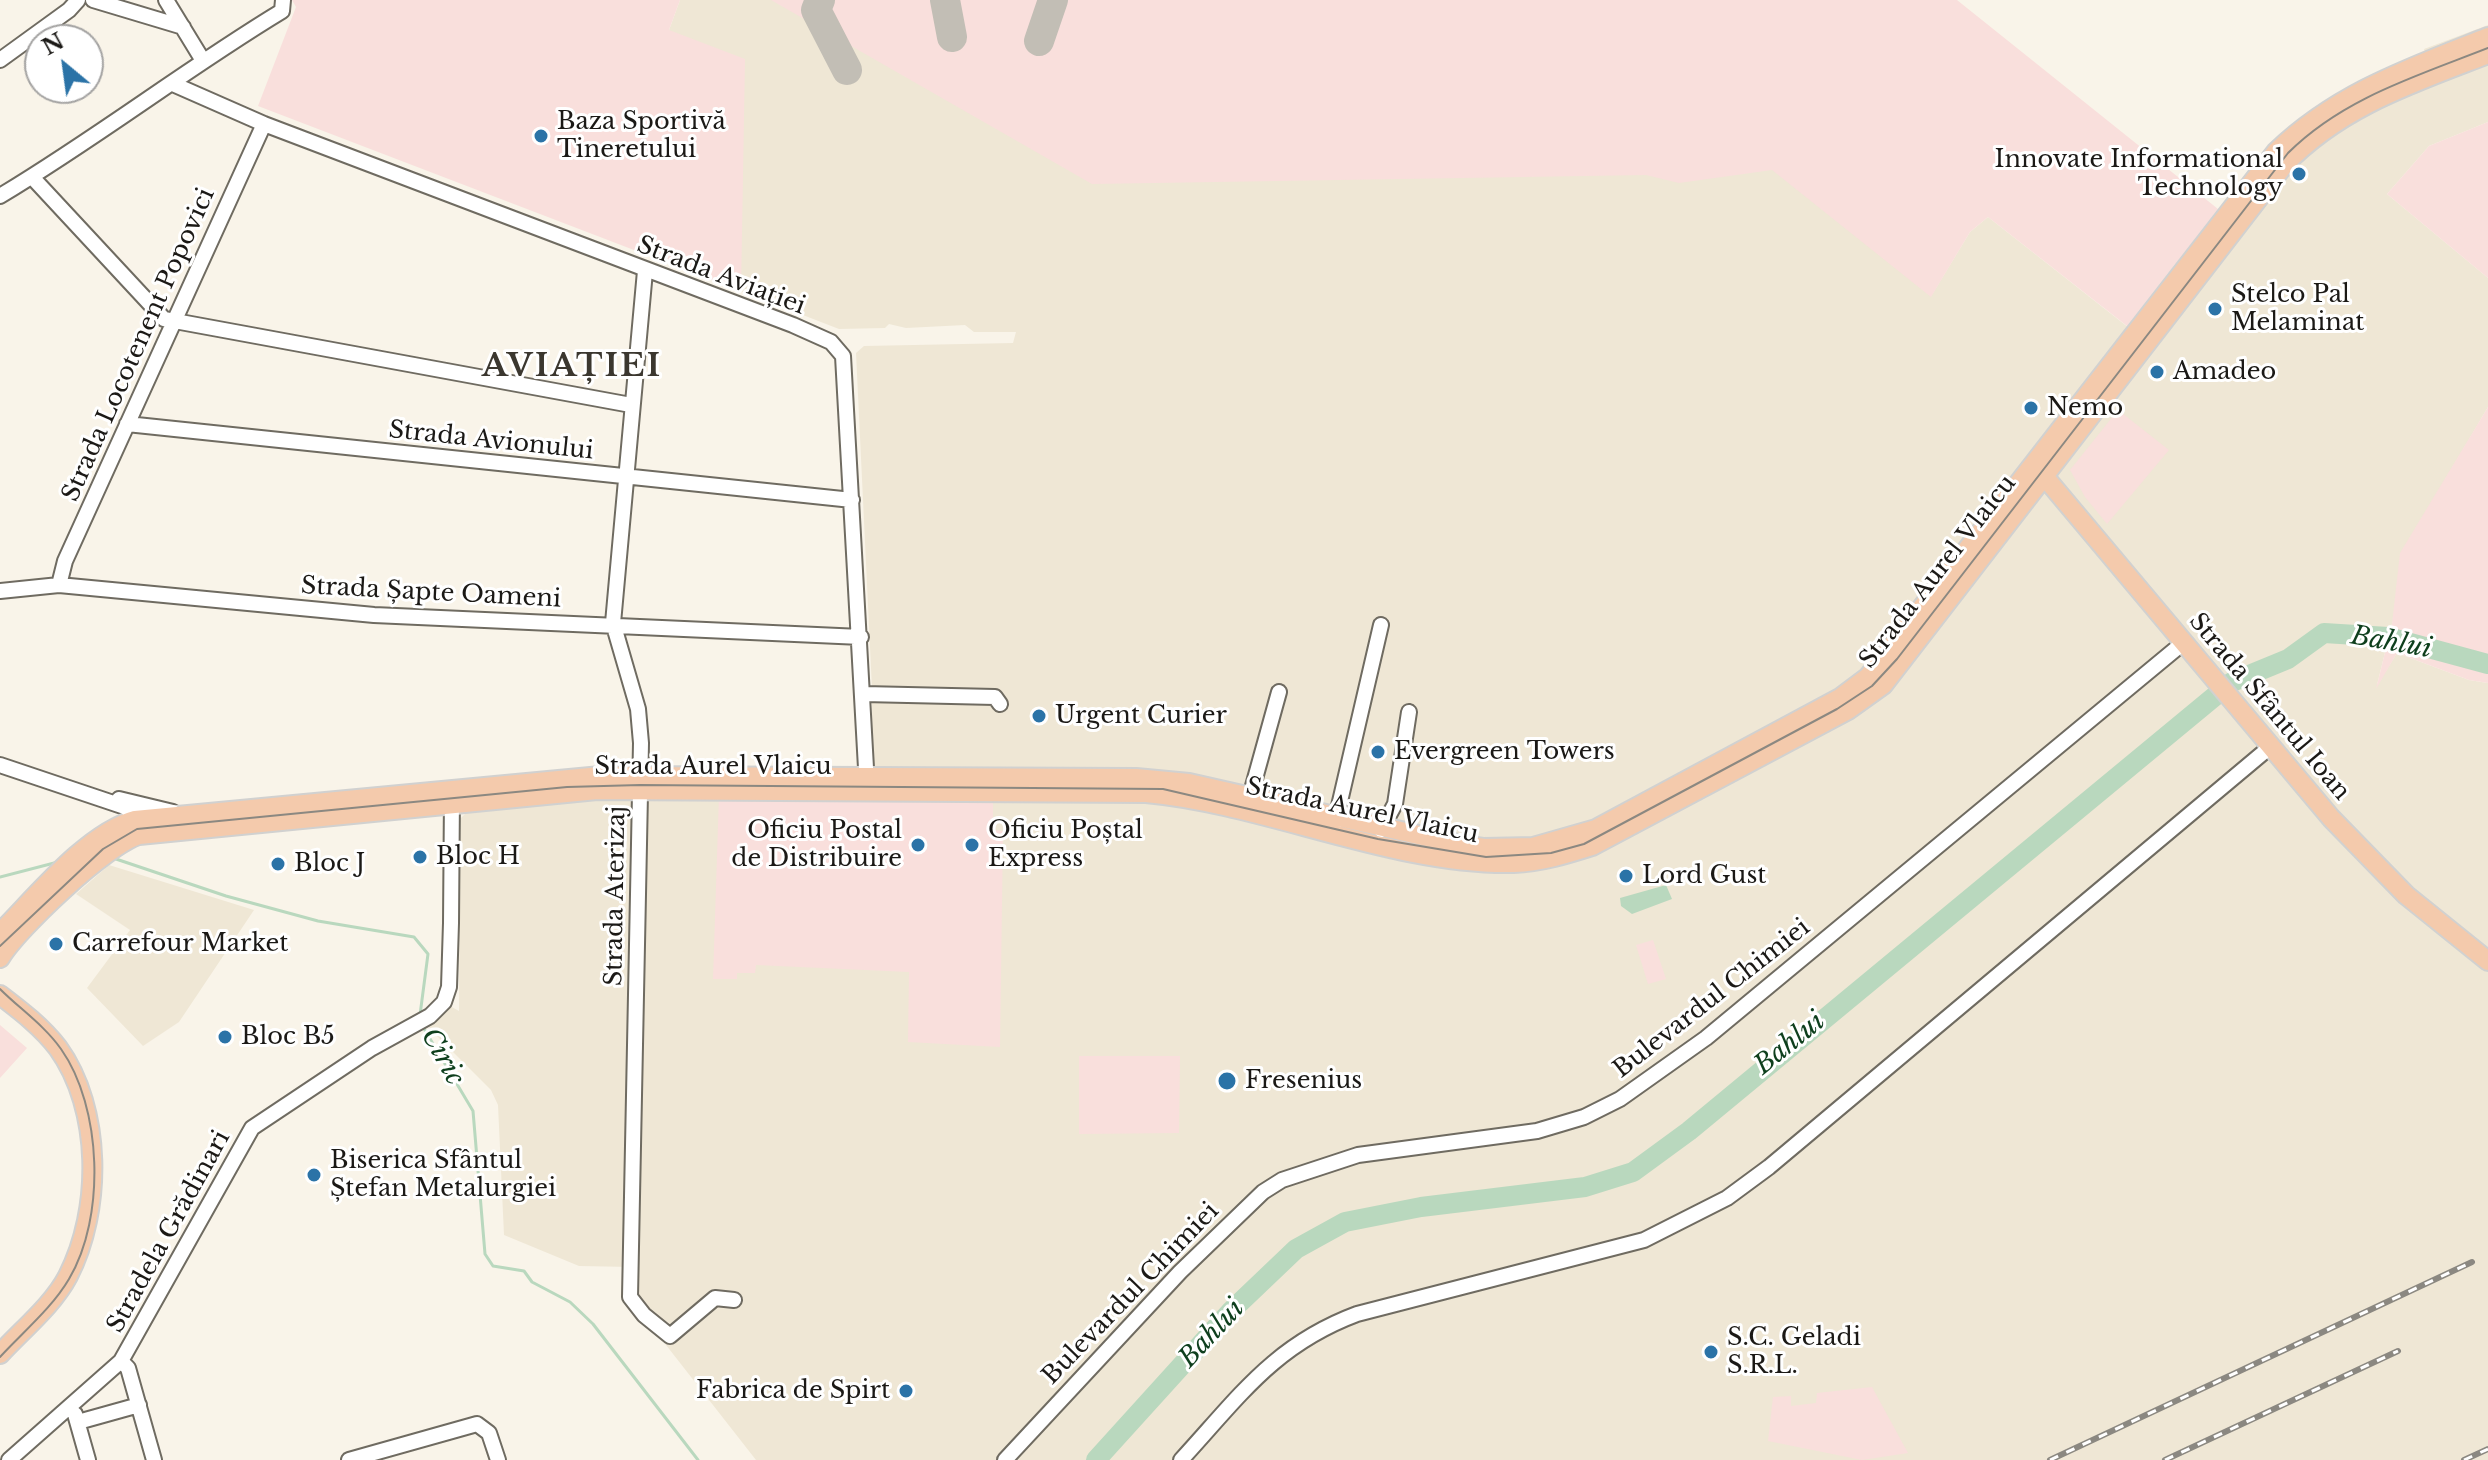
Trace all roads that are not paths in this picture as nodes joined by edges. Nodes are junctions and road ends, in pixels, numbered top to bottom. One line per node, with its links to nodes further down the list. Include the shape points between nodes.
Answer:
1 (78, 0): 9 (street)
2 (93, 0): 5 (street)
3 (166, 0): 5 (street)
4 (283, 0): 8 (street, via 282,11)
5 (183, 27): 8 (street)
6 (2488, 37): 18 (main road, Strada Aurel Vlaicu, via 2369,84 2322,111 2291,137 2260,170)
7 (2488, 54): 18 (main road, Strada Aurel Vlaicu, via 2362,105 2301,147)
8 (202, 59): 10 (street)
9 (0, 60)
10 (173, 84): 11 (street, Strada Aviației); 12 (street)
11 (264, 124): 14 (street, Strada Aviației); 15 (street, Strada Locotenent Popovici)
12 (32, 177): 13 (street); 15 (street, via 164,319)
13 (0, 196)
14 (645, 271): 16 (street, Strada Aterizaj); 20 (street, Strada Aviației, via 793,325 839,348)
15 (174, 323): 16 (street); 17 (street, Strada Locotenent Popovici)
16 (631, 405): 19 (street, Strada Aterizaj)
17 (127, 424): 19 (street, Strada Avionului); 21 (street, Strada Locotenent Popovici, via 58,576)
18 (2037, 472): 26 (main road, Strada Sfântul Ioan); 39 (main road, Strada Aurel Vlaicu, via 1898,668 1865,699 1607,840 1559,857 1490,863); 41 (main road, Strada Aurel Vlaicu, via 1880,666 1840,698 1615,820 1567,840 1484,848)
19 (624, 477): 20 (street, Strada Avionului); 23 (street, Strada Aterizaj)
20 (852, 500): 25 (street, Strada Aviației)
21 (59, 585): 22 (street, Strada Șapte Oameni); 23 (street, Strada Șapte Oameni, via 374,615)
22 (0, 591)
23 (613, 623): 25 (street, Strada Șapte Oameni); 33 (street, Strada Aterizaj, via 638,709)
24 (1381, 625): 39 (street)
25 (861, 637): 28 (street, Strada Aviației)
26 (2183, 643): 31 (main road, Strada Sfântul Ioan); 61 (street, Bulevardul Chimiei, via 1706,1038 1620,1099 1537,1131 1358,1155 1282,1180 1263,1192 1180,1272)
27 (1279, 692): 37 (street)
28 (864, 694): 29 (street, via 995,697); 34 (street, Strada Aviației)
29 (1000, 704)
30 (1409, 712): 41 (street, via 1395,804)
31 (2270, 747): 46 (main road, Strada Sfântul Ioan, via 2375,865); 62 (street, via 1727,1198 1644,1240 1322,1327 1272,1362)
32 (0, 765): 36 (street, Strada Aurel Vlaicu)
33 (640, 782): 34 (main road, Strada Aurel Vlaicu); 35 (main road, Strada Aurel Vlaicu); 50 (street, Strada Aterizaj, via 630,1297 670,1336 715,1298)
34 (867, 784): 37 (main road, Strada Aurel Vlaicu, via 1153,778)
35 (452, 797): 38 (main road, Strada Aurel Vlaicu); 40 (main road, Strada Aurel Vlaicu); 52 (street, Stradela Grădinari, via 449,987 444,1002 430,1016 252,1128)
36 (103, 799): 38 (street, Strada Aurel Vlaicu); 40 (street, Strada Aurel Vlaicu, via 125,807); 42 (street, via 117,815)
37 (1248, 805): 39 (main road, Strada Aurel Vlaicu, via 1278,817)
38 (179, 814): 40 (main road, Strada Aurel Vlaicu)
39 (1335, 826): 41 (main road, Strada Aurel Vlaicu)
40 (137, 827): 42 (main road, Strada Aurel Vlaicu)
41 (1381, 830)
42 (113, 838): 43 (main road, Strada Aurel Vlaicu)
43 (90, 856): 44 (main road, Strada Aurel Vlaicu, via 63,870); 45 (main road, Strada Aurel Vlaicu)
44 (0, 933)
45 (1, 956)
46 (2488, 961)
47 (0, 981): 49 (main road)
48 (0, 995): 49 (main road)
49 (17, 1008): 51 (main road, via 59,1049 80,1088 89,1127 90,1183 88,1211 68,1276)
50 (734, 1300)
51 (0, 1354)
52 (121, 1361): 53 (street, Stradela Grădinari); 54 (street)
53 (73, 1405): 55 (street); 56 (street, Stradela Grădinari)
54 (139, 1405): 55 (street); 58 (street)
55 (78, 1422): 57 (street)
56 (17, 1458)
57 (88, 1460)
58 (154, 1460)
59 (349, 1460): 60 (street, via 477,1424 489,1433)
60 (498, 1460)
61 (1005, 1460)
62 (1181, 1460)

